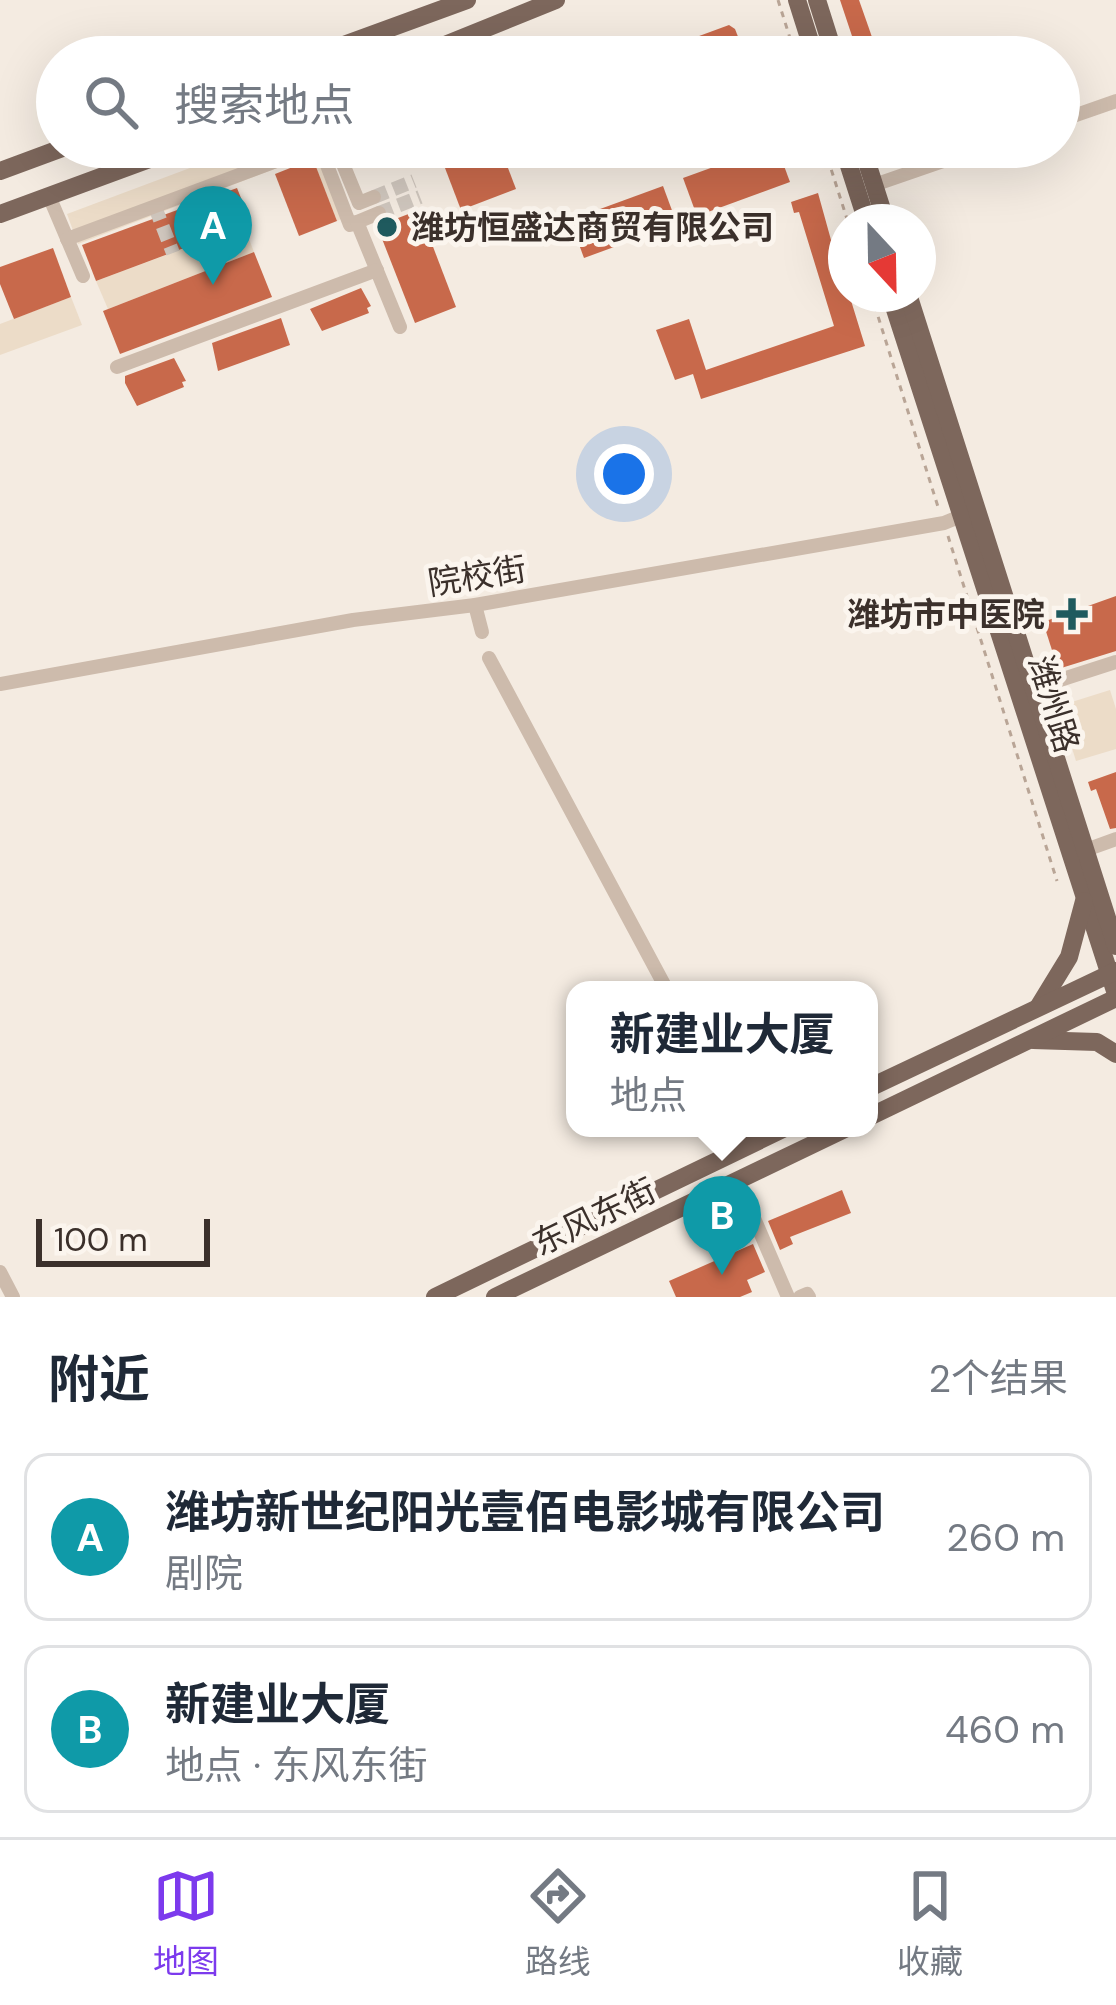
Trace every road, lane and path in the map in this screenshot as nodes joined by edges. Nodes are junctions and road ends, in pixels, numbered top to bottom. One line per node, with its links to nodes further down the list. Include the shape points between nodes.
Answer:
1 (467, 0): 6 (main road)
2 (556, 0): 7 (main road)
3 (778, 0): 8 (path)
4 (796, 0): 9 (main road)
5 (817, 0): 10 (main road)
6 (368, 36)
7 (467, 36)
8 (789, 36)
9 (808, 36)
10 (828, 36)
11 (1116, 101): 12 (street)
12 (1080, 114)
13 (36, 158): 22 (main road)
14 (125, 168): 24 (main road)
15 (260, 168): 32 (street)
16 (326, 168): 31 (street, via 350,225)
17 (345, 168): 25 (street, via 359,203)
18 (831, 168): 26 (path)
19 (850, 168): 27 (main road)
20 (869, 168): 23 (main road)
21 (923, 168): 23 (street)
22 (0, 171)
23 (874, 185): 28 (main road)
24 (49, 196): 29 (main road); 32 (street)
25 (374, 197)
26 (842, 204)
27 (861, 204)
28 (880, 204)
29 (0, 214)
30 (380, 214): 31 (street)
31 (358, 222): 33 (street)
32 (68, 239): 34 (street)
33 (377, 270): 38 (street); 39 (street)
34 (83, 276)
35 (877, 312): 40 (path)
36 (895, 312): 40 (main road, 潍州路)
37 (914, 312): 46 (main road, 潍州路)
38 (400, 327)
39 (117, 367)
40 (952, 519): 41 (street, 院校街); 49 (path); 50 (main road, 潍州路)
41 (475, 605): 42 (street); 45 (street, 院校街)
42 (482, 632)
43 (489, 658): 54 (street)
44 (1116, 662): 46 (street)
45 (0, 684)
46 (1032, 689): 48 (main road, 潍州路)
47 (1116, 839): 48 (street)
48 (1083, 850): 50 (main road, 潍州路)
49 (1057, 881)
50 (1091, 898): 51 (main road); 52 (main road, 潍州路); 53 (main road, 潍州路); 56 (main road, via 1069,957)
51 (1116, 906)
52 (1116, 946)
53 (1112, 973): 55 (main road, 潍州路); 56 (main road)
54 (662, 981)
55 (1116, 996): 57 (main road)
56 (1038, 1006): 59 (main road)
57 (1028, 1040): 58 (main road, via 1097,1042); 60 (main road)
58 (1116, 1054)
59 (878, 1084)
60 (878, 1114)
61 (766, 1137): 66 (main road, 东风东街)
62 (828, 1137): 63 (main road, 东风东街)
63 (738, 1181): 67 (main road, 东风东街); 68 (street)
64 (0, 1272): 65 (street)
65 (13, 1297)
66 (435, 1297)
67 (495, 1297)
68 (788, 1297)

